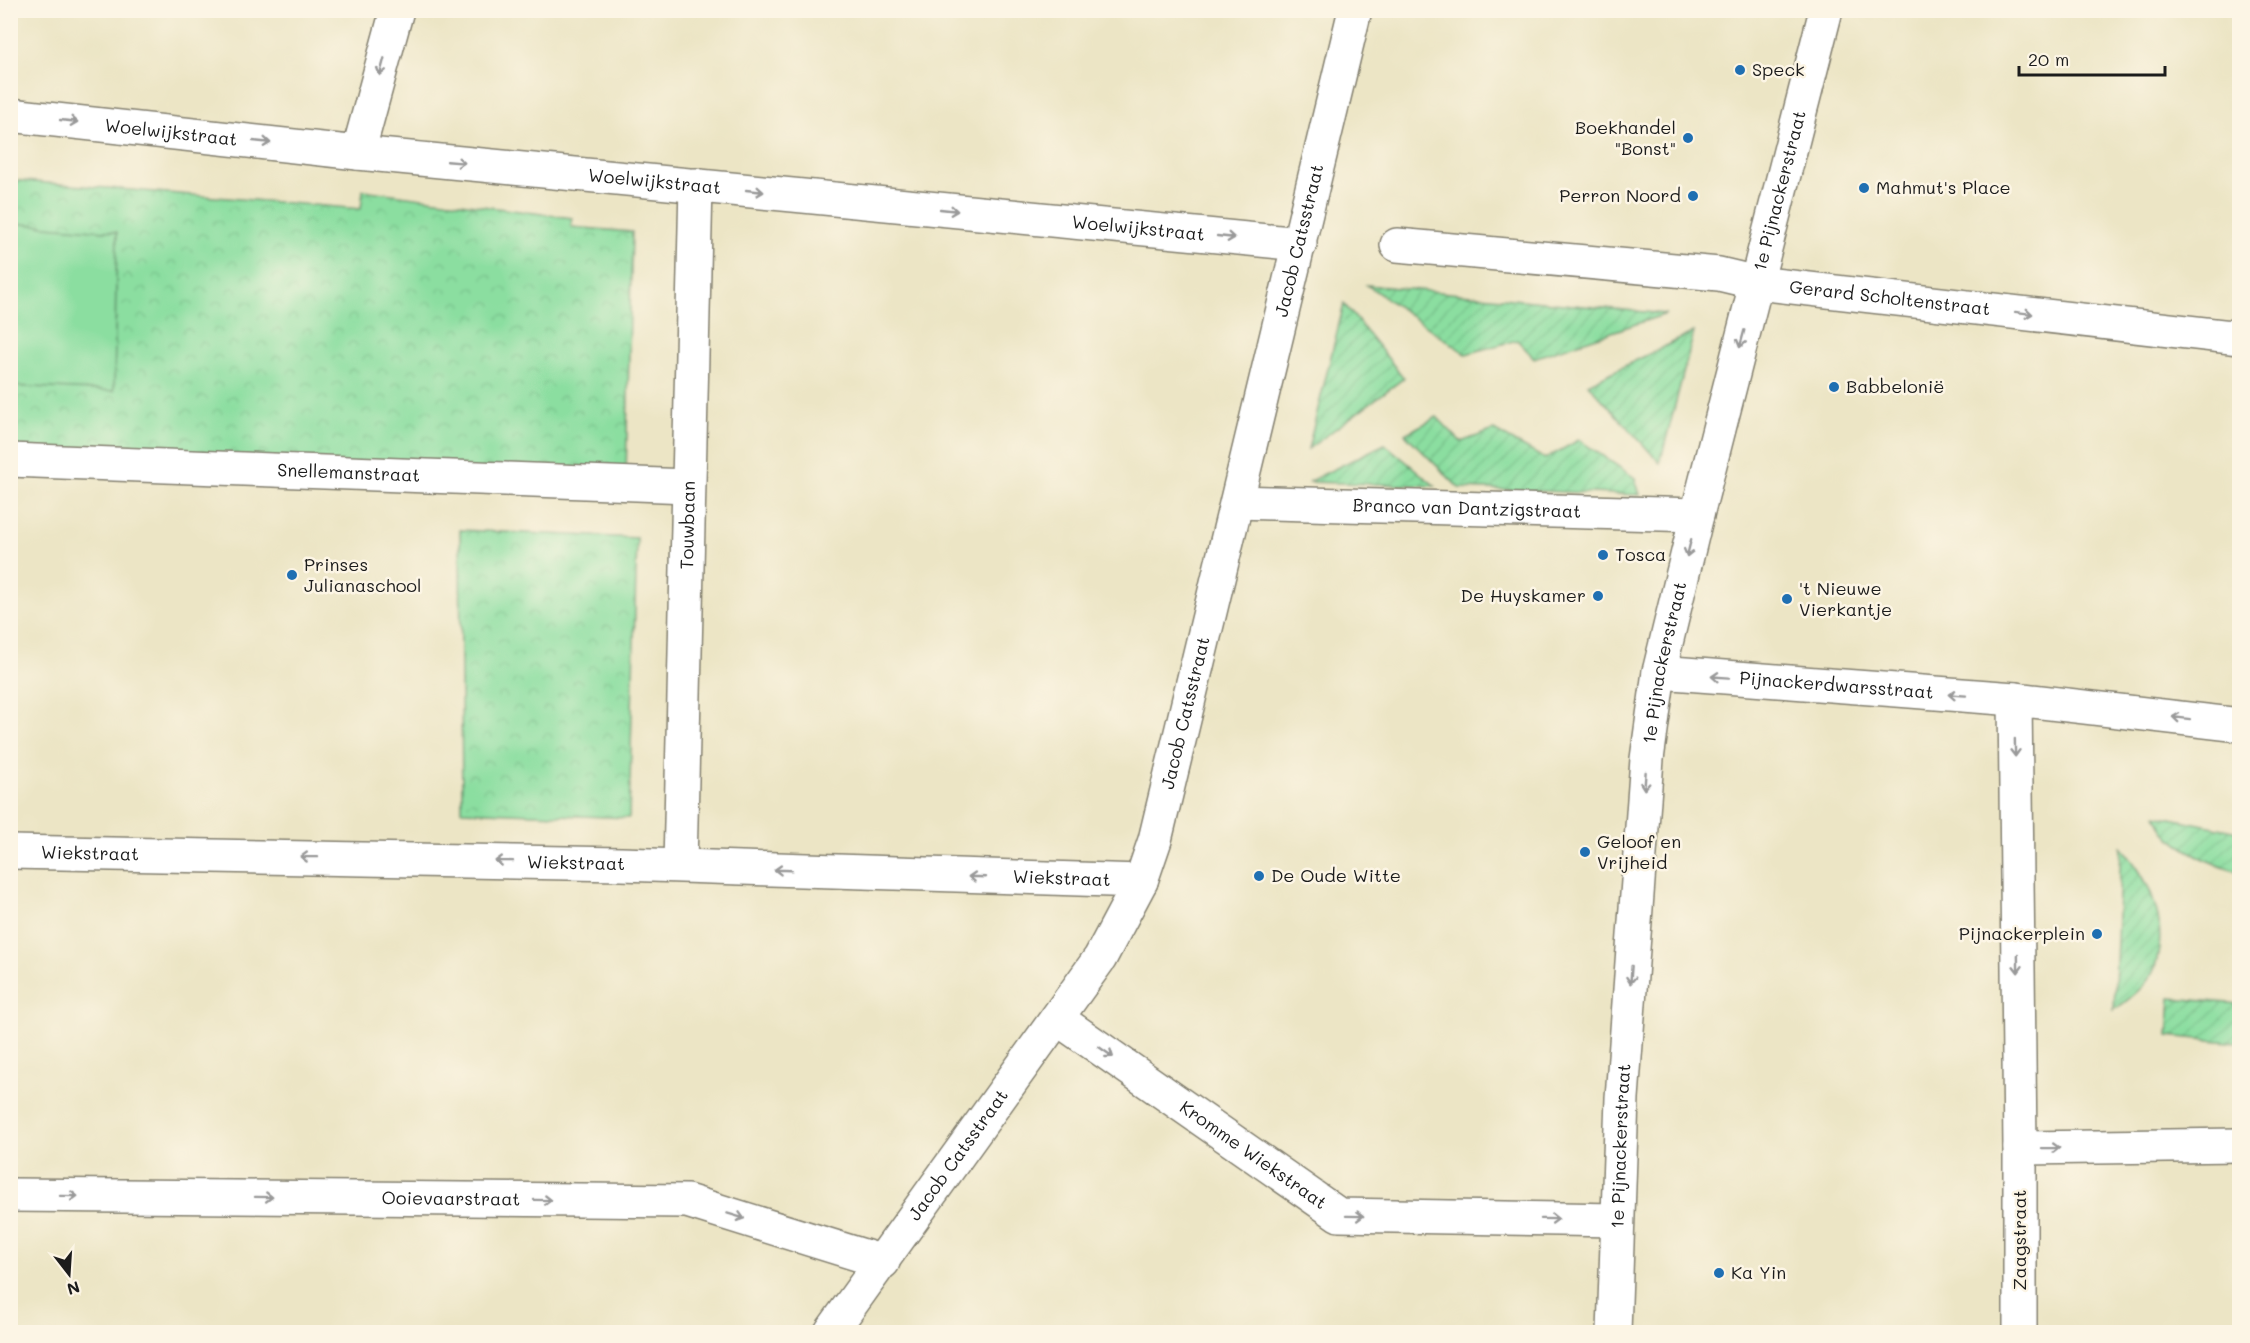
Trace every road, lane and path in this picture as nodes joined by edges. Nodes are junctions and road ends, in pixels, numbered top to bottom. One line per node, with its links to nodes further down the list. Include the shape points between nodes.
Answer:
1 (397, 10): 5 (street, one-way to 5)
2 (1355, 10): 7 (street, Jacob Catsstraat)
3 (1826, 10): 9 (street, 1e Pijnackerstraat)
4 (10, 115): 5 (street, Woelwijkstraat, one-way to 5)
5 (358, 153): 6 (street, Woelwijkstraat, one-way to 6)
6 (696, 185): 7 (street, Woelwijkstraat, one-way to 7); 12 (street, Touwbaan)
7 (1300, 244): 13 (street, Jacob Catsstraat)
8 (1397, 245): 9 (street, Gerard Scholtenstraat, via 1719,274)
9 (1757, 282): 10 (street, Gerard Scholtenstraat, one-way to 10); 14 (street, 1e Pijnackerstraat, one-way to 14)
10 (2240, 338)
11 (10, 460): 12 (street, Snellemanstraat)
12 (688, 486): 19 (street, Touwbaan)
13 (1237, 502): 14 (street, Branco van Dantzigstraat); 20 (street, Jacob Catsstraat, via 1155,840)
14 (1696, 515): 15 (street, 1e Pijnackerstraat, one-way to 15)
15 (1659, 672): 16 (street, Pijnackerdwarsstraat, one-way to 15); 25 (street, 1e Pijnackerstraat, one-way to 25, via 1644,794)
16 (2015, 699): 17 (street, one-way to 16); 23 (street, one-way to 23)
17 (2240, 725)
18 (10, 852): 19 (street, Wiekstraat, one-way to 18)
19 (680, 865): 20 (street, Wiekstraat, one-way to 19)
20 (1141, 881): 21 (street, Jacob Catsstraat, via 1100,958)
21 (1058, 1019): 25 (street, Kromme Wiekstraat, one-way to 25, via 1339,1215); 26 (street, Jacob Catsstraat)
22 (2240, 1145): 23 (street, one-way to 22)
23 (2020, 1148): 29 (street, Zaagstraat)
24 (10, 1195): 26 (street, Ooievaarstraat, one-way to 26, via 687,1201)
25 (1617, 1220): 28 (street, 1e Pijnackerstraat)
26 (883, 1262): 27 (street, Jacob Catsstraat)
27 (831, 1332)
28 (1614, 1332)
29 (2020, 1332)

